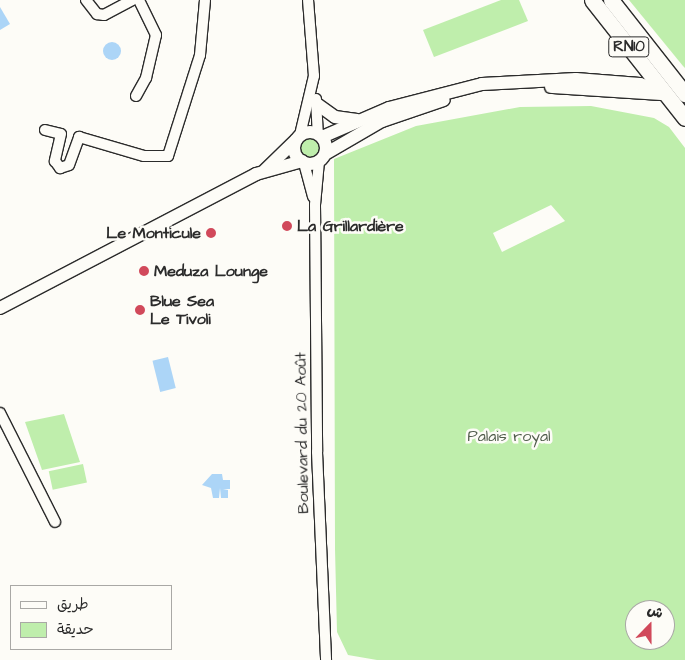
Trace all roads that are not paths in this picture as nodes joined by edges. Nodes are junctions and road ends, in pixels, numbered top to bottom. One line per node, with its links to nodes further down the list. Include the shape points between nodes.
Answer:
1 (86, 0): 2 (street, via 97,14 104,15)
2 (132, 0)
3 (139, 0): 11 (street, via 156,35 146,78)
4 (205, 0): 15 (street, via 200,55 168,156 144,156 79,137 69,165 60,168 55,161 61,134)
5 (308, 0): 8 (street)
6 (592, 0): 9 (main road, RN10)
7 (611, 0): 10 (main road, RN10)
8 (314, 83): 12 (street); 17 (street)
9 (666, 94): 10 (street); 13 (main road, RN10); 14 (street, via 640,84 506,82 435,94); 18 (street, via 549,87 478,93 382,121)
10 (685, 95)
11 (136, 96)
12 (317, 104): 14 (street, via 335,117); 16 (street)
13 (685, 118)
14 (357, 120): 16 (street)
15 (45, 130)
16 (320, 135): 17 (street); 18 (street)
17 (298, 137): 19 (street, via 294,152); 20 (street)
18 (322, 158): 19 (street); 21 (street, Boulevard du 20 Août)
19 (303, 162): 20 (street); 21 (street, Boulevard du 20 Août)
20 (261, 173): 22 (street)
21 (315, 205): 25 (street, Boulevard du 20 Août, via 317,452)
22 (0, 308)
23 (0, 413): 24 (street)
24 (55, 522)
25 (326, 655): 26 (street)
26 (335, 660)

